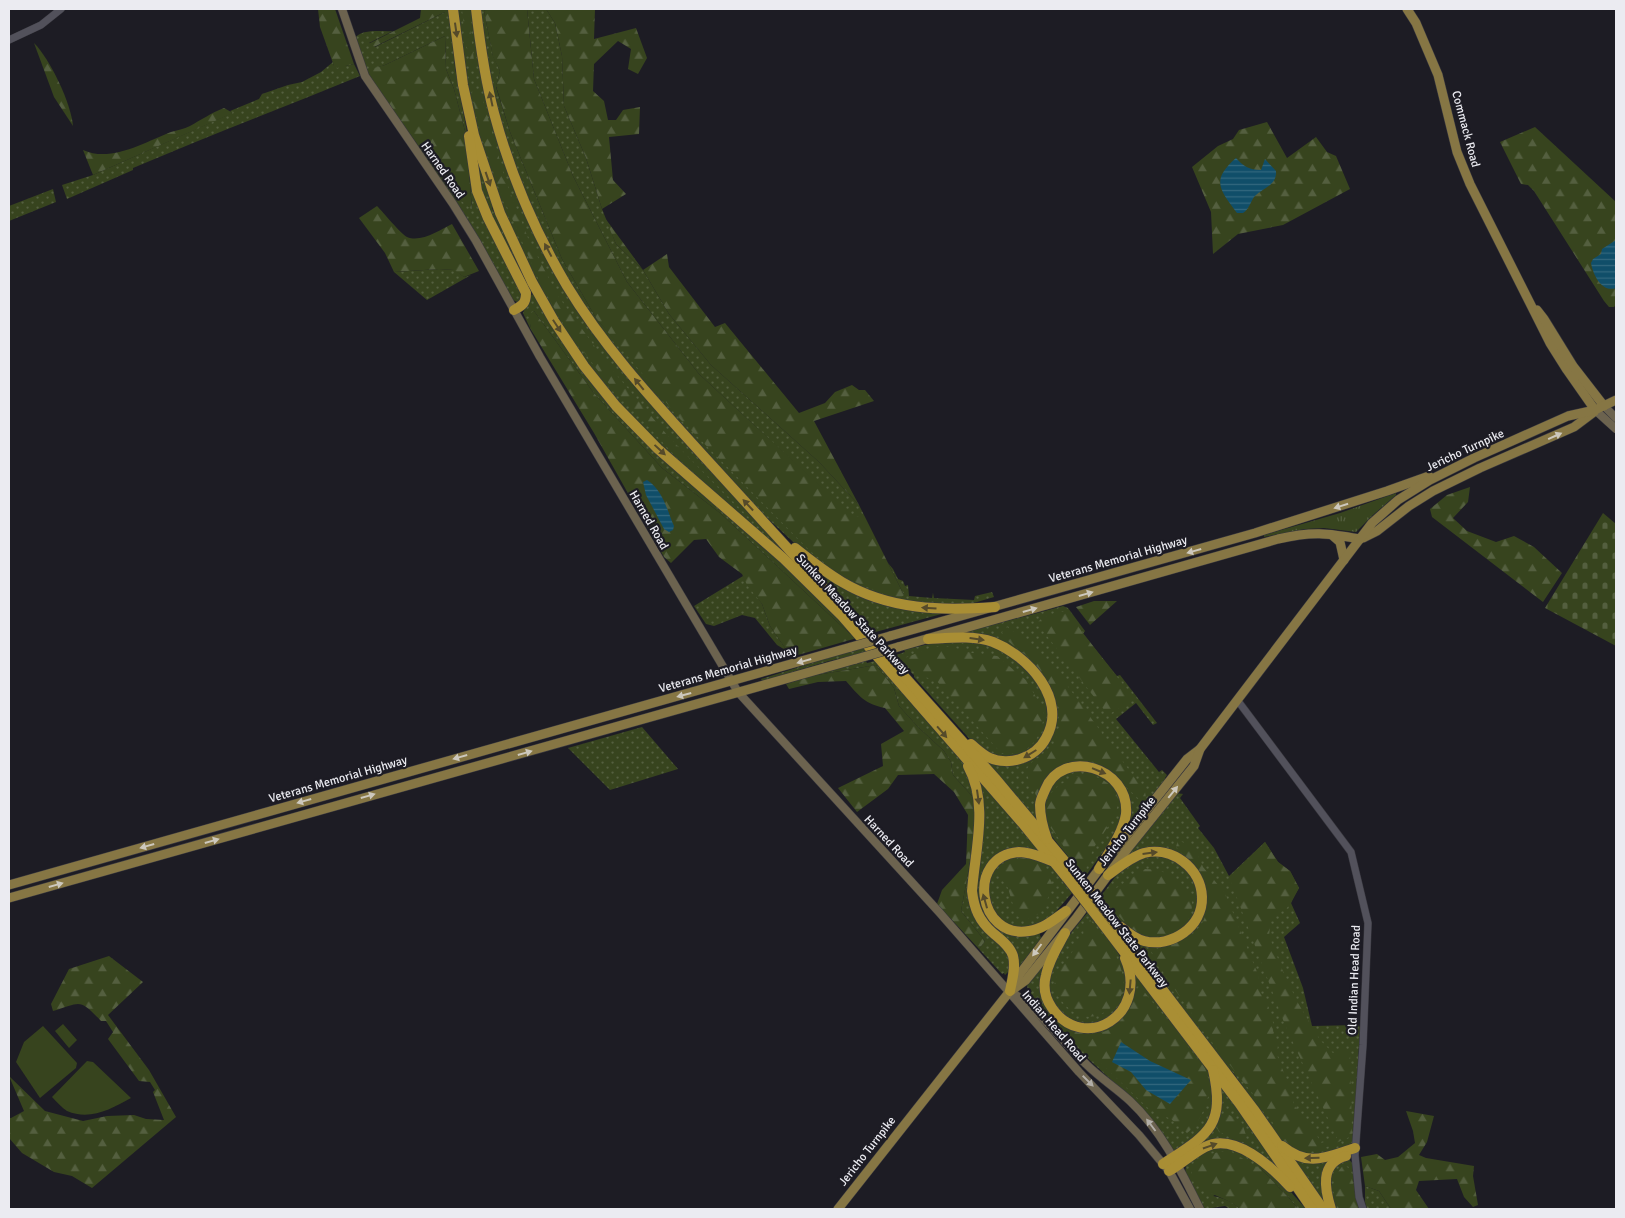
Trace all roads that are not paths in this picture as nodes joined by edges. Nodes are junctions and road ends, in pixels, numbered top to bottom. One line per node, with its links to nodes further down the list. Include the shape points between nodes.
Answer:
1 (61, 9): 6 (street, via 41,25)
2 (342, 9): 8 (main road, Harned Road, via 365,76 453,204)
3 (453, 9): 7 (highway, Sunken Meadow State Parkway, one-way to 7)
4 (476, 9): 21 (highway, Sunken Meadow State Parkway, one-way to 4, via 641,388 568,287 544,244 508,158 494,112)
5 (1407, 9): 10 (main road, Commack Road, via 1438,75 1466,177 1558,357)
6 (9, 40)
7 (466, 98): 8 (highway, via 477,191 526,293 524,305); 31 (highway, Sunken Meadow State Parkway, one-way to 31, via 486,174 515,248 554,322 584,366 616,406 658,449 783,558 842,616)
8 (514, 310): 27 (main road, Harned Road)
9 (1616, 400): 10 (main road, Jericho Turnpike)
10 (1600, 408): 11 (main road); 12 (main road); 13 (main road, Jericho Turnpike, via 1568,416); 15 (main road, Jericho Turnpike, one-way to 10, via 1574,427)
11 (1616, 418)
12 (1616, 429)
13 (1506, 445): 14 (main road, Jericho Turnpike); 15 (main road); 17 (main road)
14 (1496, 449): 16 (main road, Jericho Turnpike); 19 (main road, via 1476,466)
15 (1510, 456): 17 (main road, Jericho Turnpike)
16 (1469, 461): 18 (main road, Jericho Turnpike); 20 (main road, via 1464,469 1431,485)
17 (1490, 464): 19 (main road, Jericho Turnpike)
18 (1451, 470): 23 (main road, Jericho Turnpike, via 1398,500 1372,523); 25 (main road, Veterans Memorial Highway, one-way to 25, via 1255,533)
19 (1475, 471): 20 (main road, Jericho Turnpike)
20 (1409, 506): 23 (main road, Jericho Turnpike)
21 (772, 530): 25 (highway, one-way to 21, via 927,608 866,594 826,572); 30 (highway, Sunken Meadow State Parkway)
22 (1330, 534): 23 (main road, Veterans Memorial Highway); 24 (main road, via 1340,542); 26 (main road, Veterans Memorial Highway, one-way to 22, via 1278,539 1310,533)
23 (1360, 539): 24 (main road, Jericho Turnpike)
24 (1344, 560): 29 (main road, Jericho Turnpike)
25 (996, 606): 27 (main road, Veterans Memorial Highway, one-way to 27, bridge)
26 (928, 639): 28 (main road, Veterans Memorial Highway, bridge); 30 (highway, one-way to 30, via 976,638 1014,653 1036,675 1052,710 1045,740 1026,758 1015,760 989,757)
27 (731, 682): 28 (main road, Harned Road); 36 (main road, Veterans Memorial Highway, one-way to 36)
28 (738, 692): 37 (main road, Veterans Memorial Highway, one-way to 28); 43 (main road, Harned Road)
29 (1238, 701): 34 (main road, Jericho Turnpike, via 1200,749 1187,759); 46 (street, Old Indian Head Road, via 1351,852 1368,923)
30 (950, 726): 32 (highway, Sunken Meadow State Parkway)
31 (960, 752): 33 (highway, Sunken Meadow State Parkway); 43 (highway, one-way to 43, via 976,783 979,803 973,901 981,921 1013,955)
32 (1048, 842): 34 (highway, one-way to 34, via 1040,803 1046,786 1070,768 1080,766 1102,770 1111,776 1123,794 1126,812); 35 (highway, Sunken Meadow State Parkway)
33 (1053, 861): 35 (highway, Sunken Meadow State Parkway); 38 (highway, one-way to 33, via 1044,926 1024,932 1001,925 984,901 986,876 1004,856 1019,852)
34 (1104, 872): 38 (main road, Jericho Turnpike); 40 (highway, one-way to 40, via 1142,854 1163,852 1185,862 1194,872 1202,897 1195,920 1171,940 1142,940); 41 (main road, Jericho Turnpike)
35 (1070, 874): 39 (highway, Sunken Meadow State Parkway, bridge)
36 (9, 885)
37 (9, 898)
38 (1066, 912): 43 (main road, Jericho Turnpike, one-way to 43)
39 (1103, 915): 40 (highway, Sunken Meadow State Parkway); 42 (highway, Sunken Meadow State Parkway)
40 (1114, 921): 45 (highway, Sunken Meadow State Parkway)
41 (1065, 933): 42 (highway, one-way to 41, via 1130,971 1128,1001 1110,1022 1083,1027 1060,1017 1050,1005 1046,992 1046,974); 43 (main road, Jericho Turnpike, via 1026,980)
42 (1116, 942): 44 (highway, Sunken Meadow State Parkway)
43 (1010, 992): 47 (main road, Indian Head Road, one-way to 43, via 1131,1102 1087,1065 1029,1005); 48 (main road, Indian Head Road, one-way to 48); 49 (main road, Jericho Turnpike)
44 (1212, 1067): 47 (highway, via 1218,1092 1217,1110 1212,1123); 52 (highway, Sunken Meadow State Parkway)
45 (1274, 1139): 46 (highway, one-way to 45, via 1307,1160 1297,1157); 53 (highway, Sunken Meadow State Parkway)
46 (1355, 1151): 54 (highway, via 1334,1162 1328,1171 1324,1182); 55 (street, Old Indian Head Road)
47 (1176, 1161): 48 (highway); 51 (main road, Indian Head Road); 52 (highway, one-way to 52, via 1218,1143 1234,1145 1277,1173)
48 (1166, 1167): 50 (main road, Indian Head Road)
49 (838, 1209)
50 (1190, 1209)
51 (1200, 1209)
52 (1311, 1209)
53 (1323, 1209)
54 (1331, 1209)
55 (1363, 1209)

